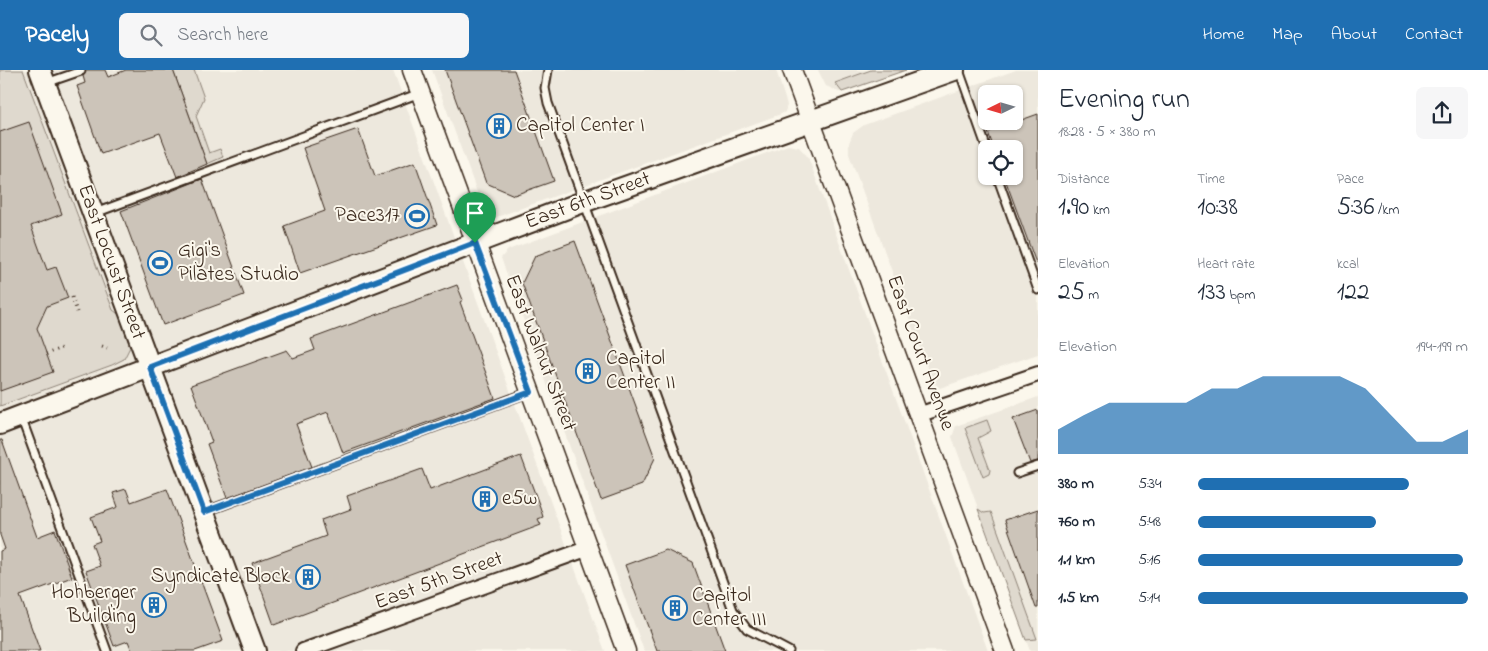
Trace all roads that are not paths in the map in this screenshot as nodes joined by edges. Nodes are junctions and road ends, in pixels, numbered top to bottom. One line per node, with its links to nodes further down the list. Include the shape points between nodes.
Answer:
1 (412, 70): 8 (street, East Walnut Street)
2 (548, 70): 12 (lane, via 545,88 548,103)
3 (792, 70): 9 (street, East Court Avenue)
4 (954, 70): 9 (main road, East 6th Street)
5 (959, 70): 10 (lane)
6 (80, 71): 7 (lane)
7 (42, 77): 13 (main road, East Locust Street)
8 (421, 93): 13 (lane); 14 (street, East Walnut Street)
9 (811, 121): 12 (main road, East 6th Street); 19 (street, East Court Avenue)
10 (984, 140)
11 (1000, 185): 15 (lane)
12 (583, 202): 14 (main road, East 6th Street); 30 (lane, via 733,610 746,629)
13 (93, 214): 16 (main road, East Locust Street)
14 (475, 243): 16 (main road, East 6th Street); 18 (street, East Walnut Street)
15 (1038, 290)
16 (150, 367): 20 (main road, East 6th Street); 24 (main road, East Locust Street)
17 (1038, 374): 19 (street)
18 (531, 392): 24 (lane); 25 (street, East Walnut Street)
19 (918, 414): 31 (street, East Court Avenue)
20 (21, 416): 21 (main road, East 6th Street); 26 (lane)
21 (0, 424)
22 (1038, 466): 23 (lane)
23 (1017, 474)
24 (204, 512): 27 (main road, East Locust Street)
25 (589, 548): 28 (street, East 5th Street); 29 (street, East Walnut Street)
26 (107, 651)
27 (255, 651)
28 (303, 651)
29 (626, 651)
30 (789, 651)
31 (1005, 651)

